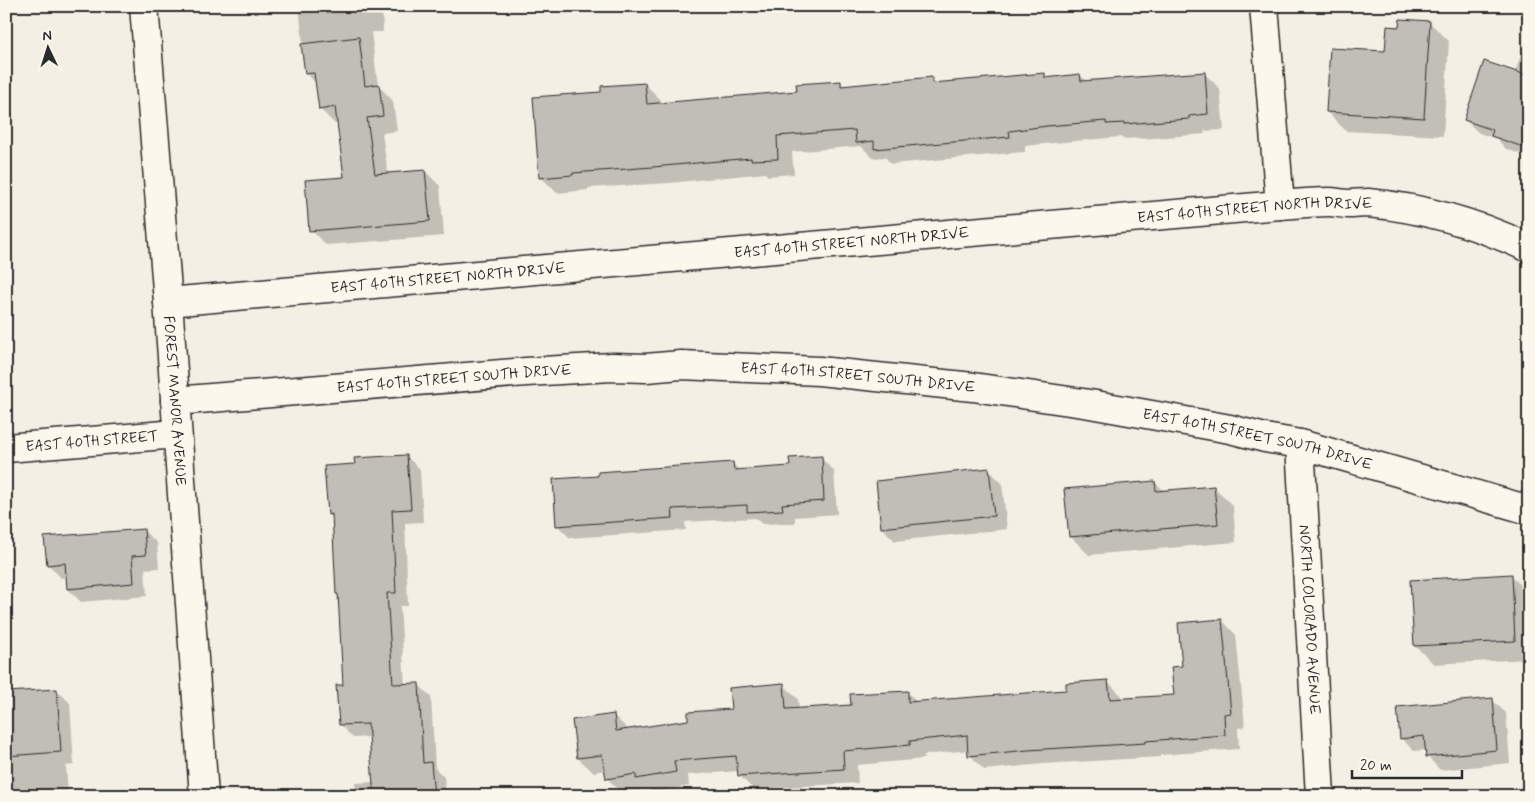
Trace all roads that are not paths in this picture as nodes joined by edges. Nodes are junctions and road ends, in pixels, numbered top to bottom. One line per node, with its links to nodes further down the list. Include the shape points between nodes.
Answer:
1 (144, 6): 5 (street, FOREST MANOR AVENUE)
2 (1264, 6): 3 (street)
3 (1280, 205): 4 (street, EAST 40TH STREET NORTH DRIVE, via 1331,202 1399,207 1466,222); 5 (street, EAST 40TH STREET NORTH DRIVE)
4 (1529, 248)
5 (168, 302): 6 (street, FOREST MANOR AVENUE)
6 (175, 401): 7 (street, FOREST MANOR AVENUE); 8 (street, EAST 40TH STREET SOUTH DRIVE, via 526,372 681,365 819,371 973,387 1109,408)
7 (177, 434): 9 (street, EAST 40TH STREET); 11 (street, FOREST MANOR AVENUE)
8 (1300, 444): 10 (street, EAST 40TH STREET SOUTH DRIVE); 12 (street, NORTH COLORADO AVENUE)
9 (6, 448)
10 (1529, 510)
11 (204, 796)
12 (1320, 796)

